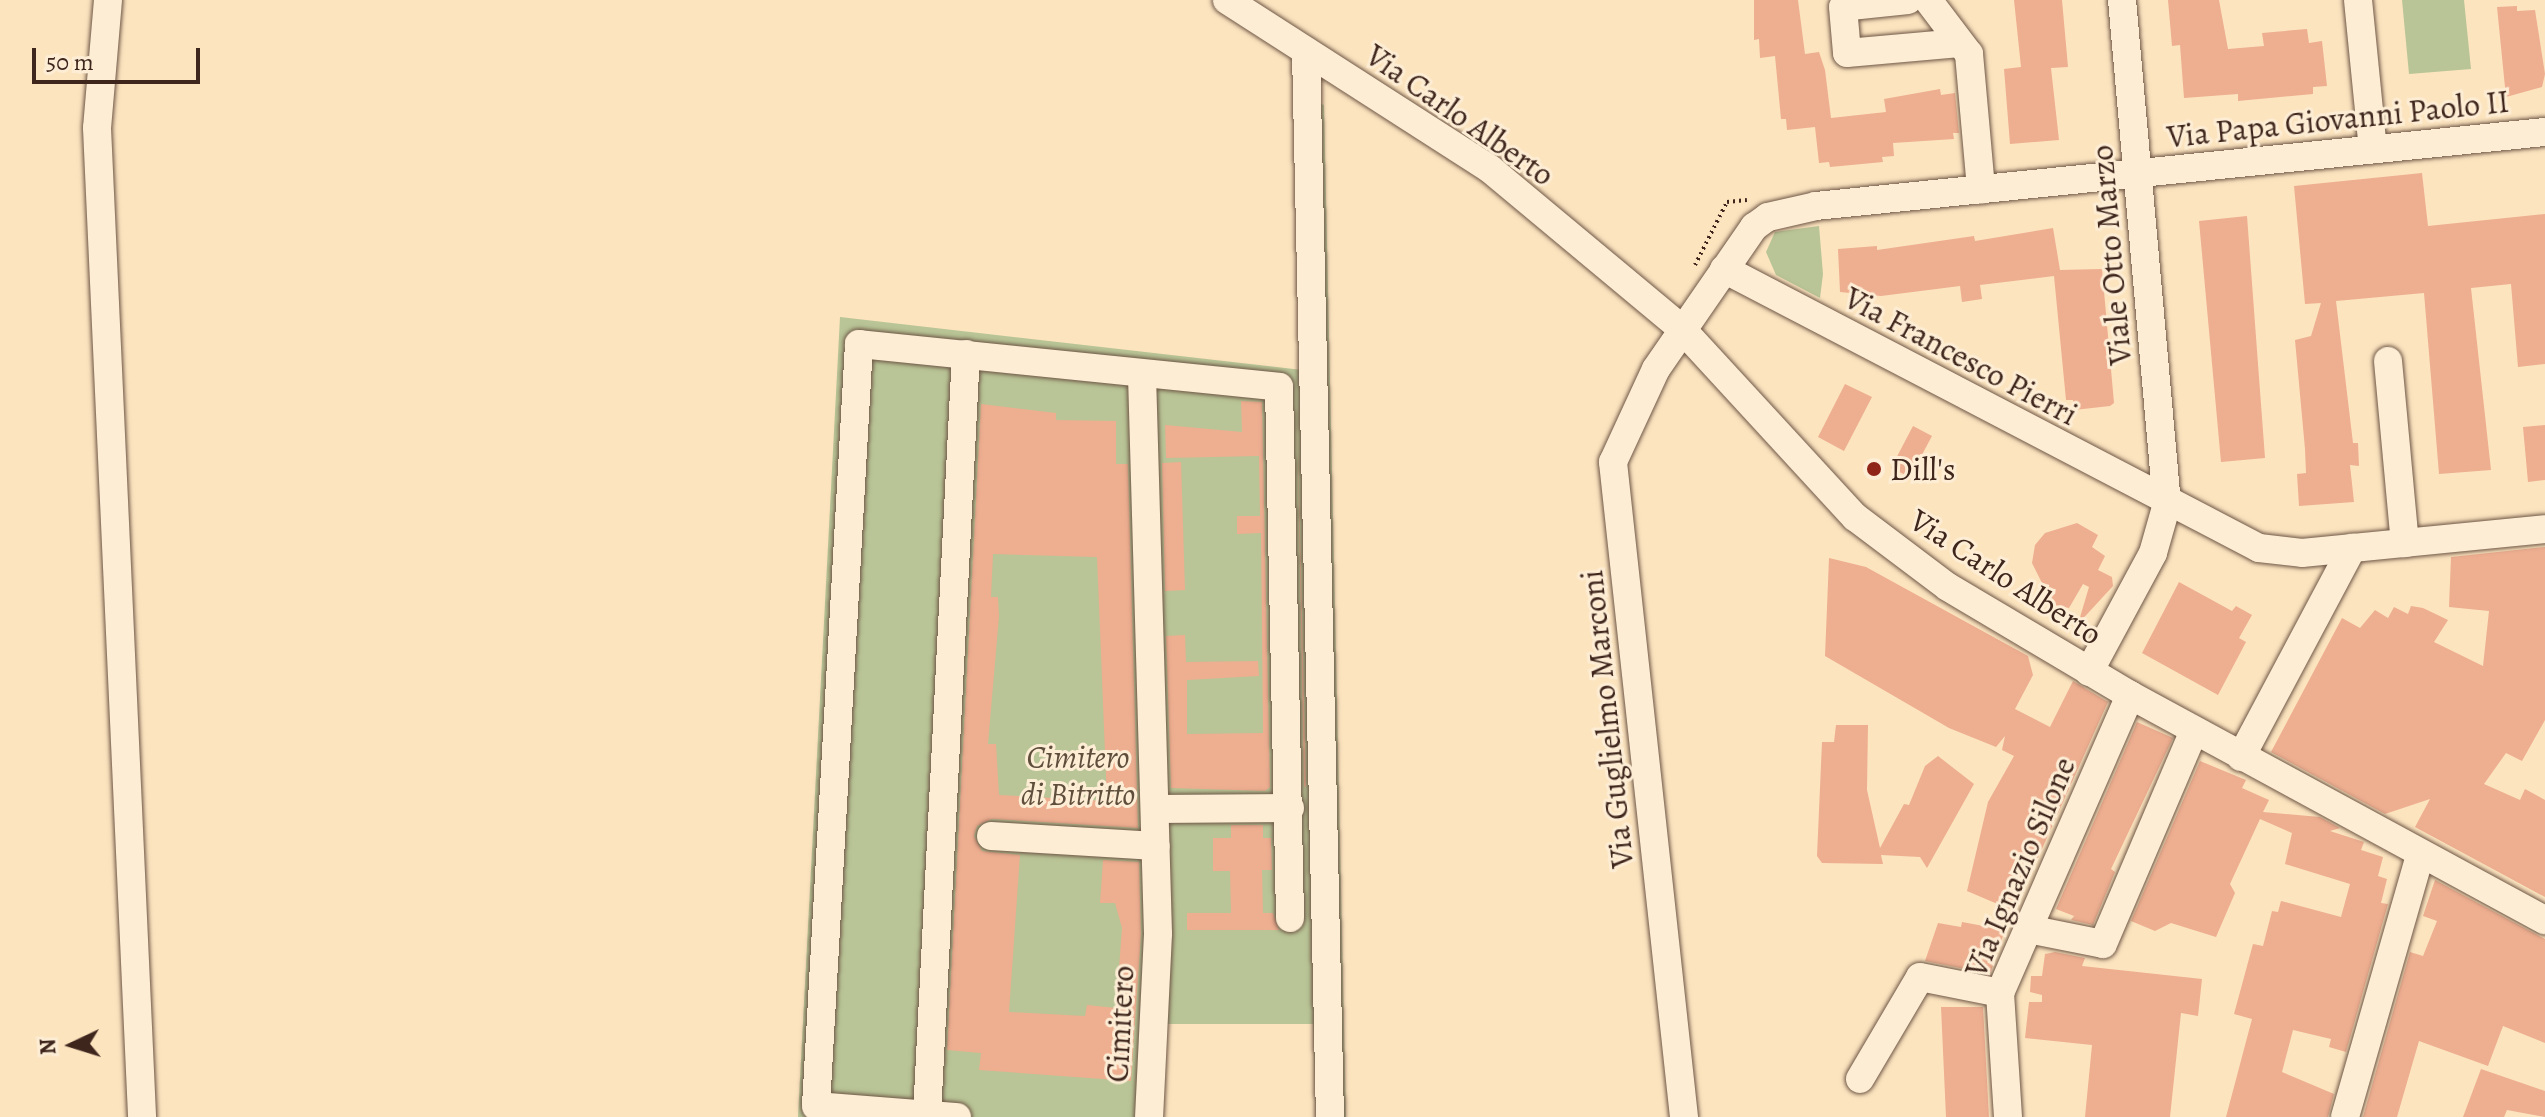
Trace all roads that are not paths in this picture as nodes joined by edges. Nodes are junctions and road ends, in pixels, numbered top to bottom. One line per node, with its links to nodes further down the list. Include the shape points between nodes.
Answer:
1 (108, 0): 37 (street, via 97,128)
2 (1227, 0): 8 (street, Via Carlo Alberto)
3 (1908, 0): 7 (street, via 1843,7 1847,53)
4 (1928, 0): 7 (street)
5 (2122, 0): 11 (street, Viale Otto Marzo)
6 (2358, 0): 10 (street)
7 (1960, 43): 12 (street, via 1969,54)
8 (1306, 52): 14 (street, Via Carlo Alberto, via 1490,169); 40 (street)
9 (2545, 132): 10 (street, Via Papa Giovanni Paolo II)
10 (2373, 149): 11 (street, Via Papa Giovanni Paolo II)
11 (2138, 173): 12 (street, Via Papa Giovanni Paolo II); 18 (street, Viale Otto Marzo)
12 (1981, 189): 13 (street, Via Guglielmo Marconi, via 1816,206 1768,217)
13 (1724, 269): 14 (street, Via Guglielmo Marconi); 18 (street, Via Francesco Pierri)
14 (1681, 328): 22 (street, Via Carlo Alberto, via 1855,517 1948,587); 41 (street, Via Guglielmo Marconi, via 1613,462)
15 (966, 354): 17 (street); 36 (street); 36 (street, via 859,344 816,1106)
16 (2388, 361): 20 (street)
17 (1142, 375): 26 (street, via 1279,387); 27 (street, Cimitero)
18 (2167, 504): 21 (street, Via Francesco Pierri, via 2259,548 2302,553); 22 (street, via 2153,553)
19 (2545, 529): 20 (street, Via Francesco Pierri)
20 (2405, 543): 21 (street, Via Francesco Pierri)
21 (2352, 548): 25 (street)
22 (2089, 672): 23 (street, Via Carlo Alberto)
23 (2130, 695): 24 (street, Via Carlo Alberto); 33 (street, Via Ignazio Silone)
24 (2194, 731): 25 (street, Via Carlo Alberto); 33 (street, via 2103,944)
25 (2241, 757): 30 (street, Via Carlo Alberto)
26 (1290, 808): 27 (street); 31 (street)
27 (1155, 809): 29 (street, Cimitero)
28 (991, 836): 29 (street)
29 (1156, 846): 39 (street, Cimitero, via 1158,934)
30 (2420, 855): 32 (street, Via Carlo Alberto); 43 (street)
31 (1290, 918)
32 (2545, 920)
33 (2028, 929): 34 (street, Via Ignazio Silone)
34 (2000, 993): 35 (street, via 1920,977); 42 (street, Via Ignazio Silone)
35 (1860, 1079)
36 (927, 1115): 38 (street)
37 (142, 1117)
38 (957, 1117)
39 (1149, 1117)
40 (1330, 1117)
41 (1684, 1117)
42 (2008, 1117)
43 (2345, 1117)

